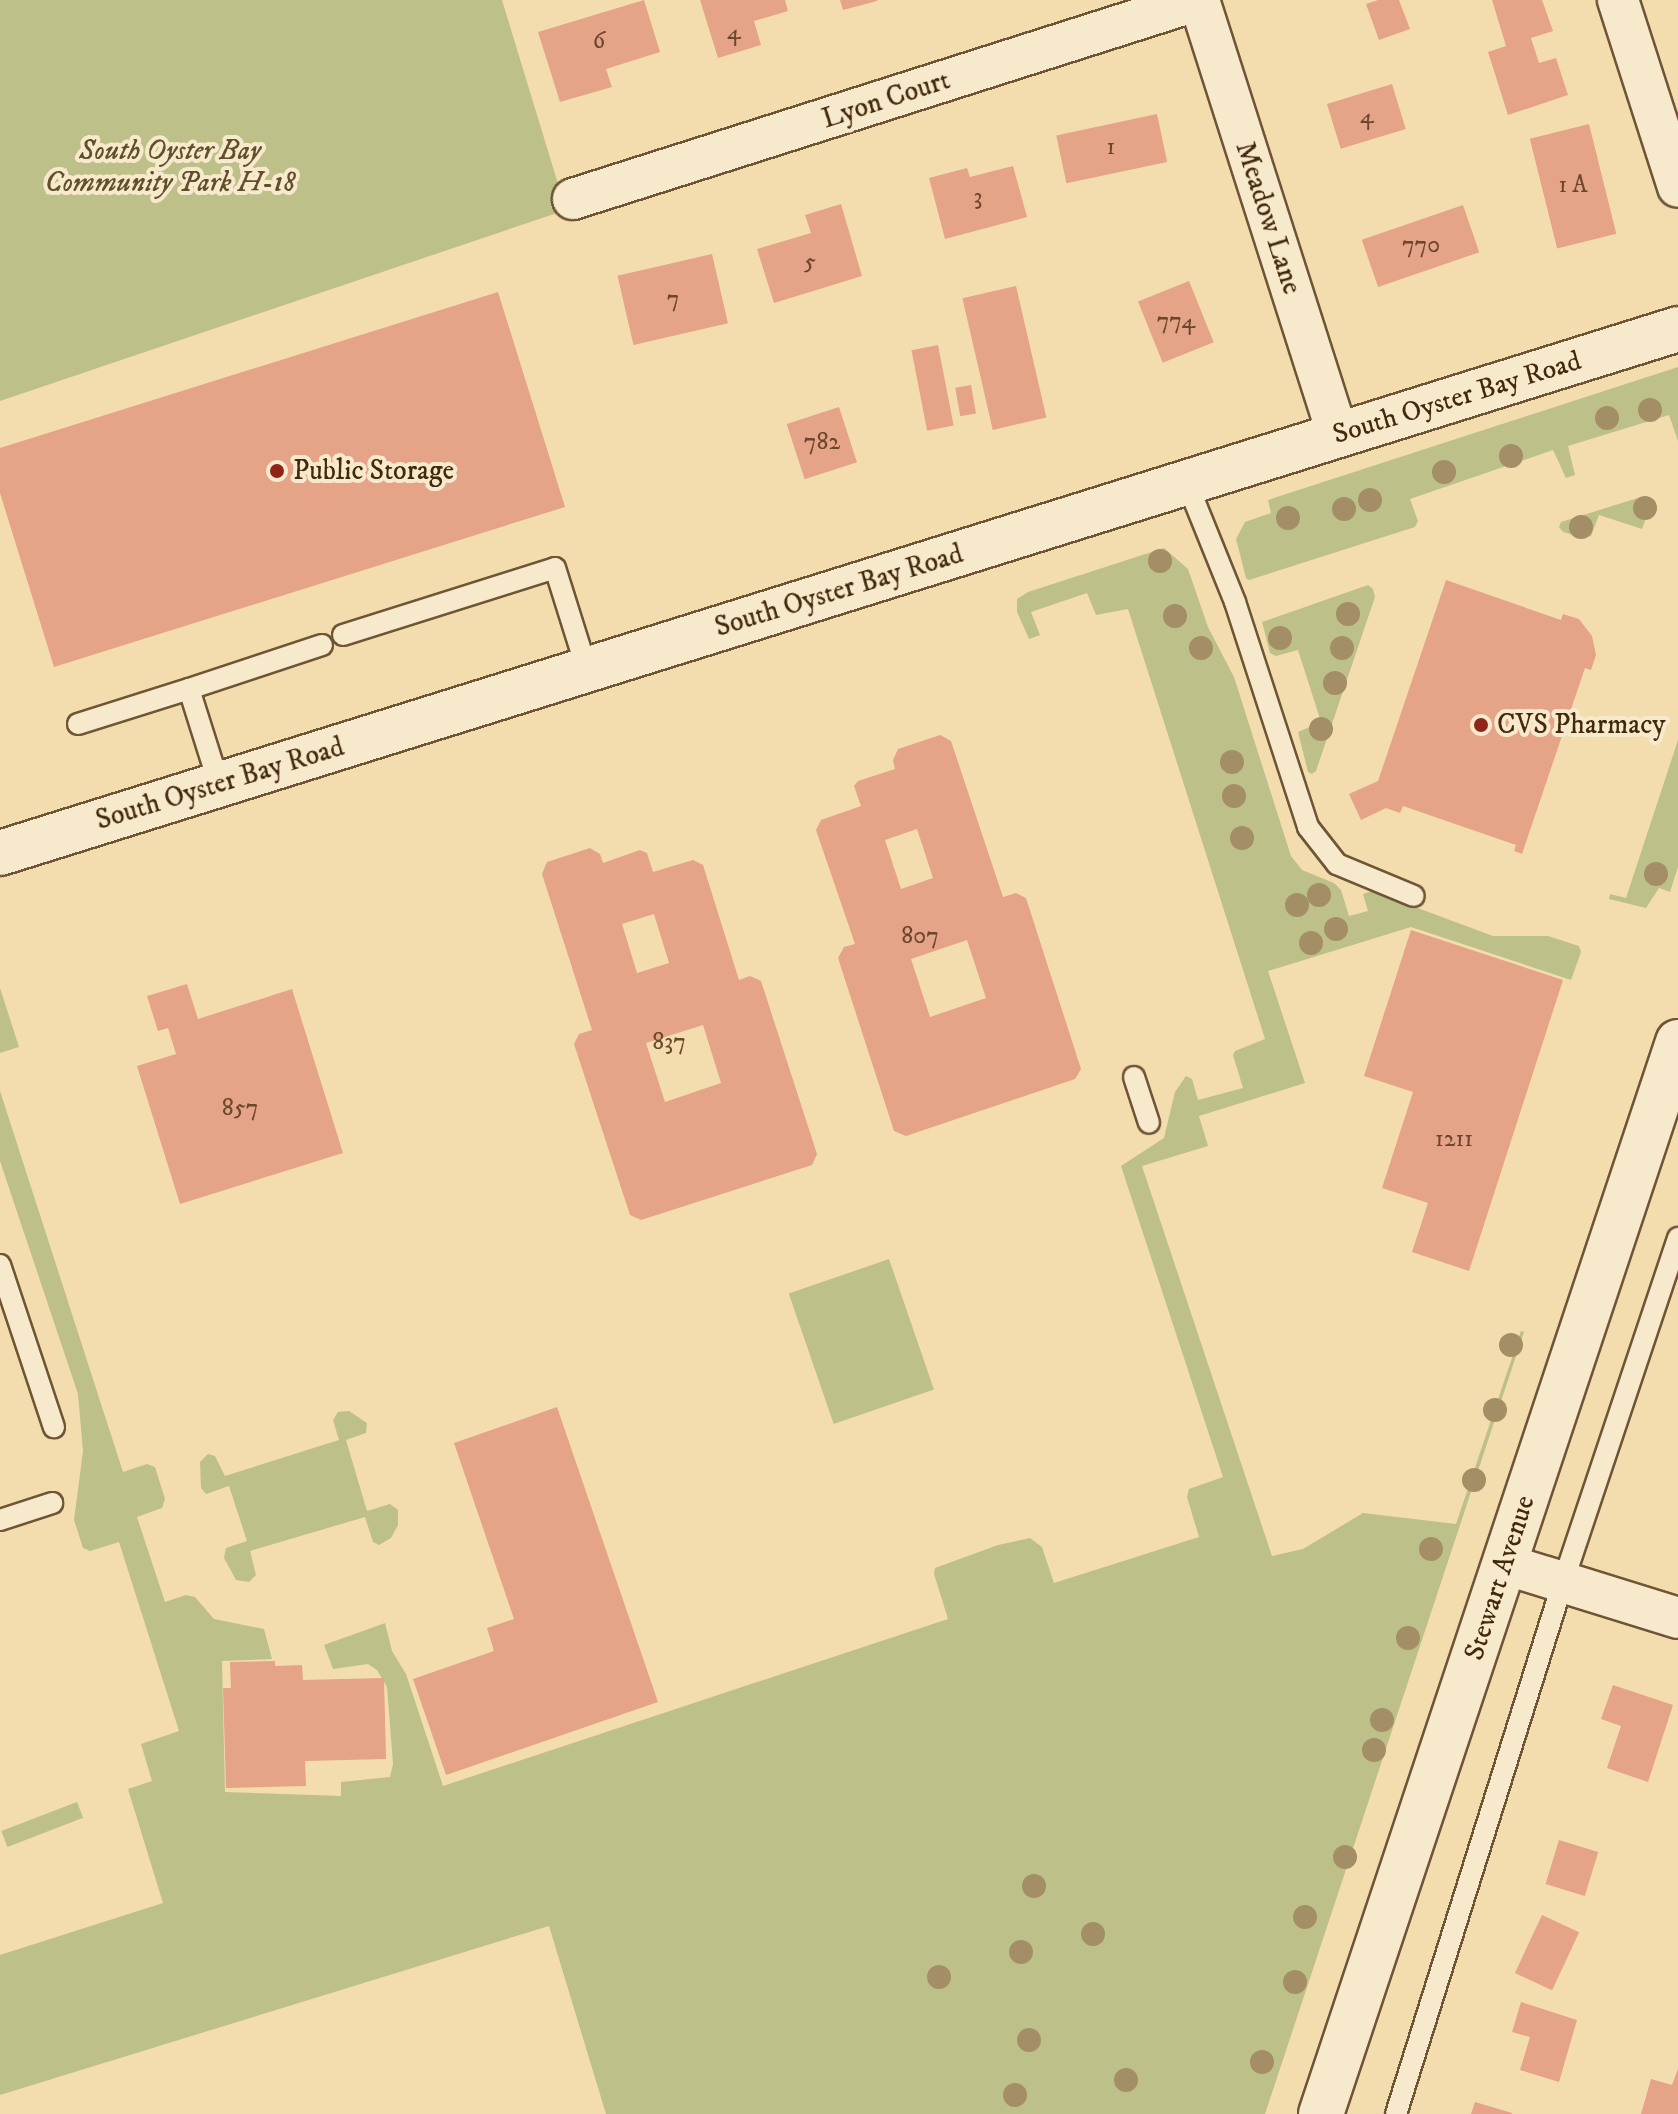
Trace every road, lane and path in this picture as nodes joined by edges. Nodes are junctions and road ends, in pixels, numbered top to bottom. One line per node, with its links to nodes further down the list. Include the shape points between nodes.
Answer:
1 (1199, 0): 4 (street, Lyon Court); 6 (street, Meadow Lane)
2 (1618, 0): 3 (street)
3 (1678, 187)
4 (573, 199)
5 (1678, 329): 6 (main road, South Oyster Bay Road)
6 (1338, 435): 7 (main road, South Oyster Bay Road)
7 (1187, 483): 10 (main road, South Oyster Bay Road); 15 (lane, via 1235,602 1308,827 1337,864)
8 (343, 635): 10 (lane, via 555,568)
9 (322, 645): 11 (lane)
10 (587, 670): 13 (main road, South Oyster Bay Road)
11 (189, 689): 12 (lane); 13 (lane)
12 (78, 724)
13 (219, 784): 14 (main road, South Oyster Bay Road)
14 (0, 853)
15 (1414, 896)
16 (1678, 1042): 24 (main road, Stewart Avenue)
17 (1134, 1077): 18 (lane)
18 (1149, 1123)
19 (1678, 1238): 25 (lane)
20 (0, 1265): 21 (lane)
21 (54, 1427)
22 (52, 1503): 23 (lane)
23 (0, 1520)
24 (1504, 1564): 25 (street); 27 (main road, Stewart Avenue)
25 (1563, 1582): 26 (street); 28 (lane)
26 (1678, 1618)
27 (1321, 2114)
28 (1396, 2114)

